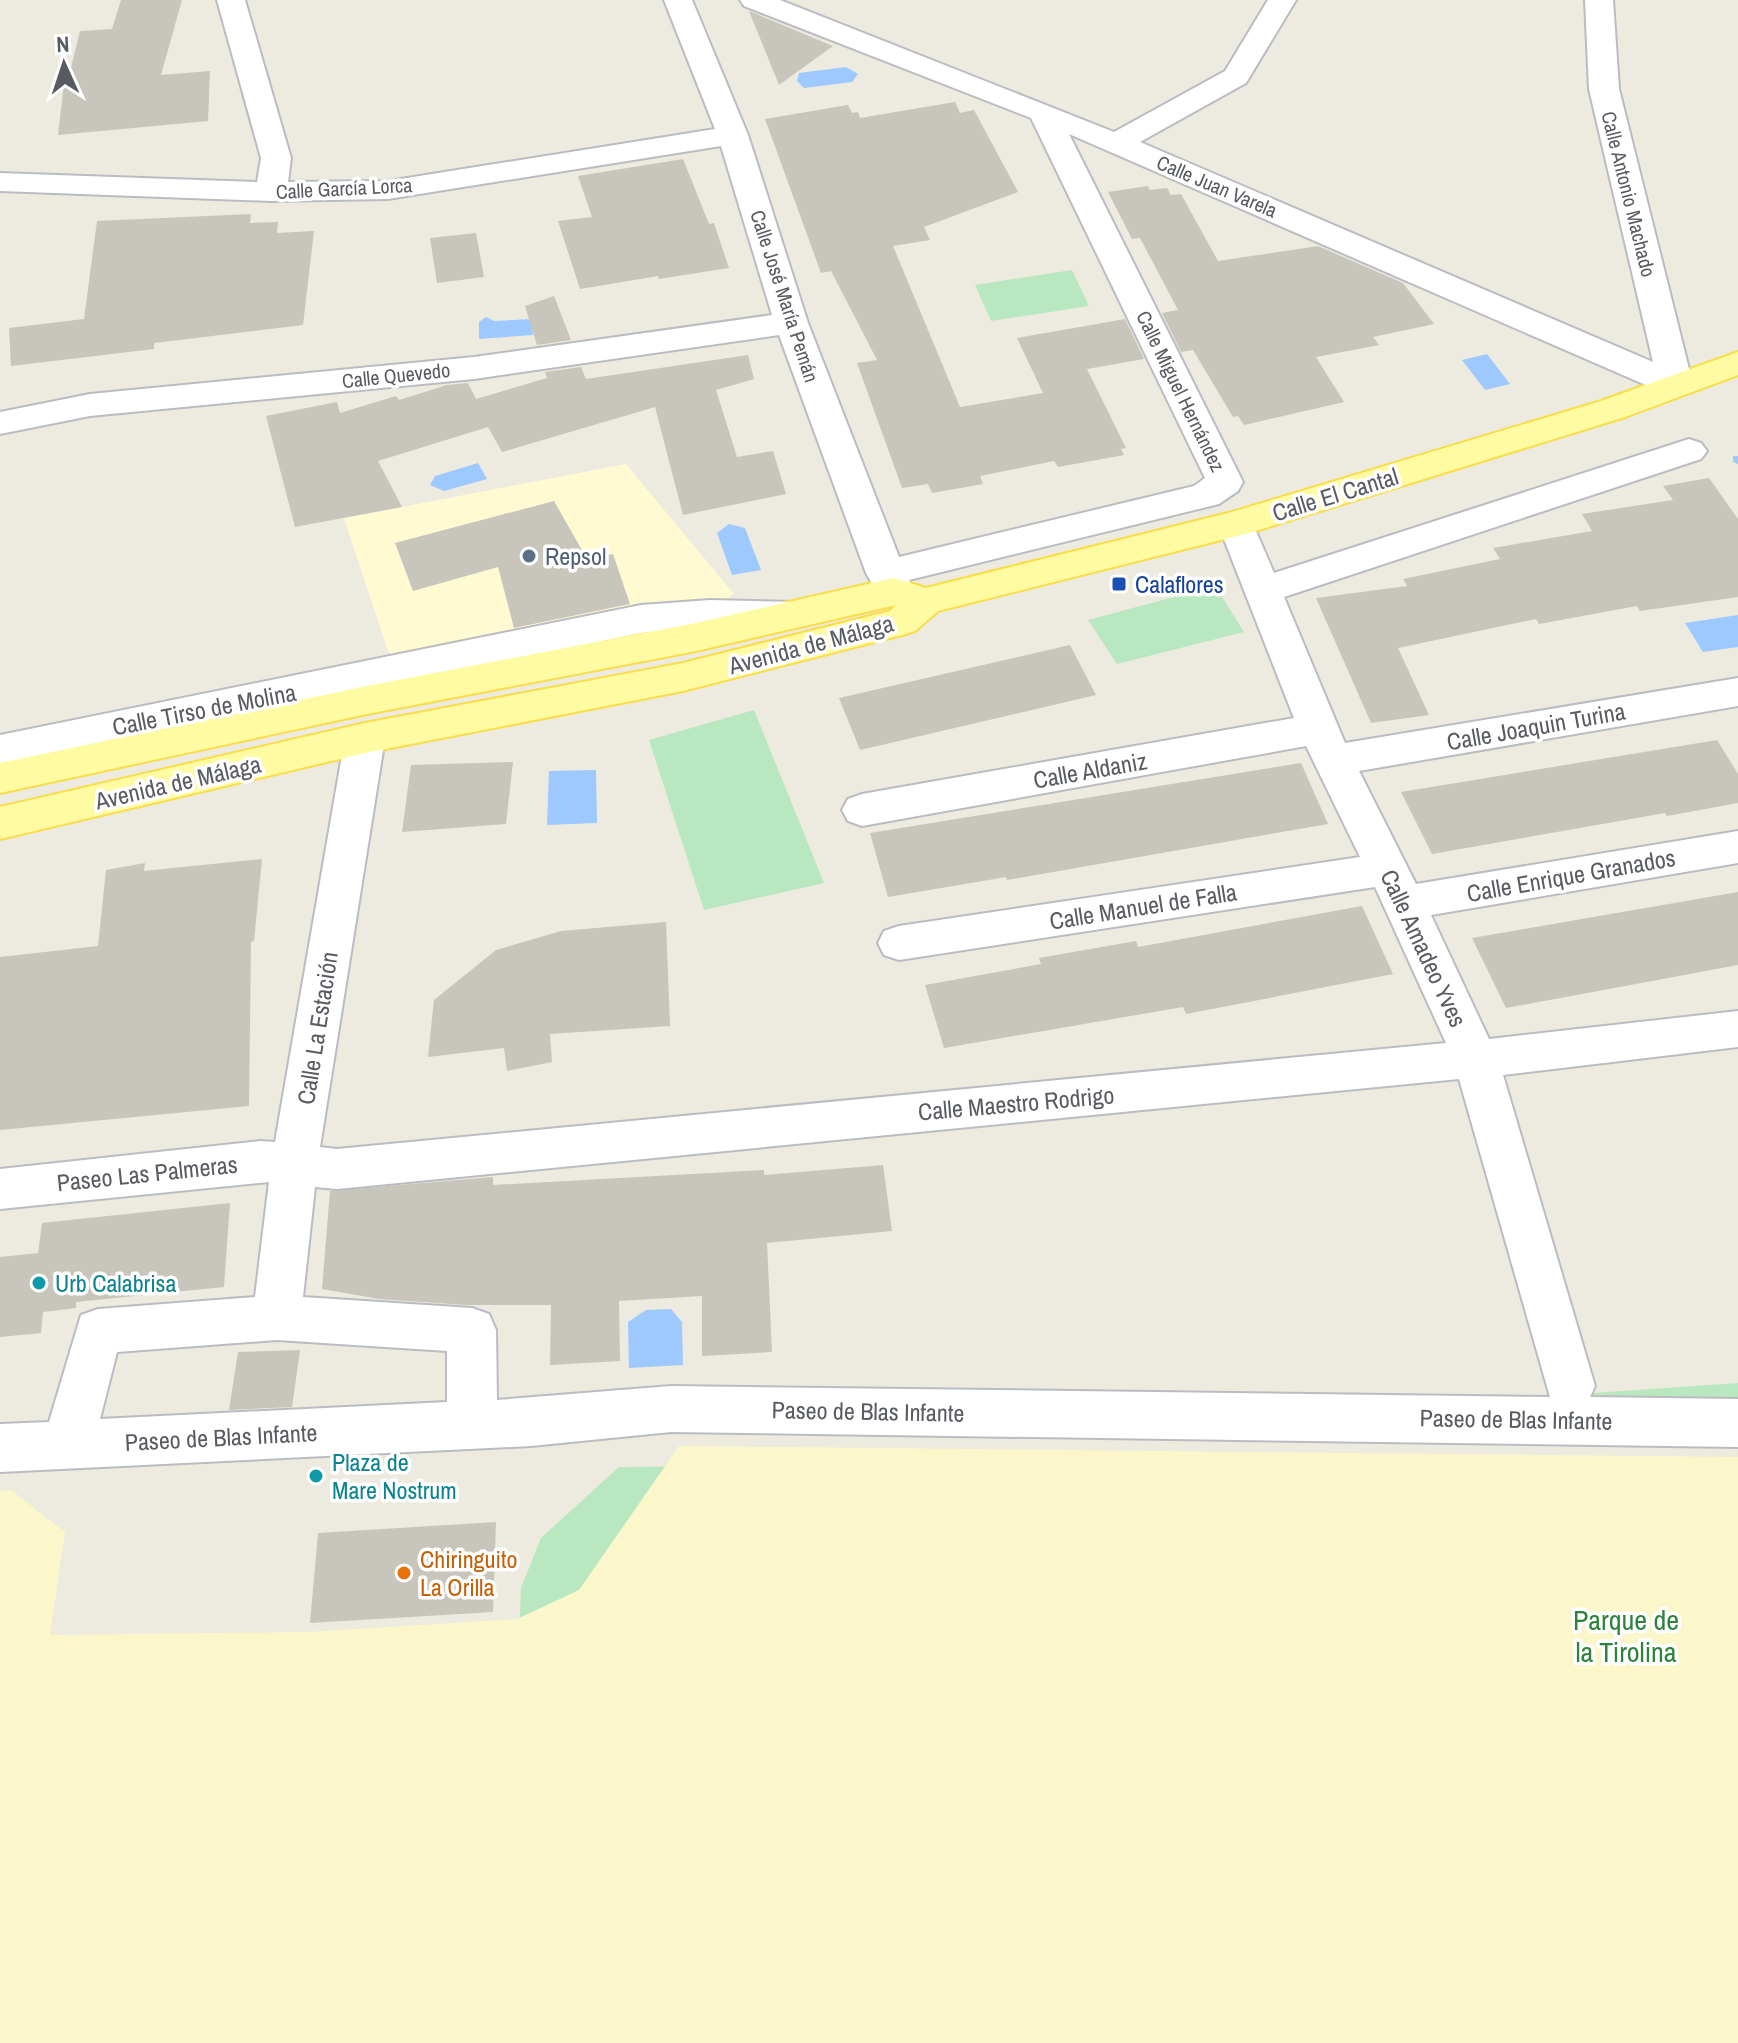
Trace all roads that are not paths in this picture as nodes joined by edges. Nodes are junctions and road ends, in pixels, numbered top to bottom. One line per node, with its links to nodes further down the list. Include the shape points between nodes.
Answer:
1 (231, 0): 10 (street, via 276,158)
2 (678, 0): 7 (street, Calle José María Pemán)
3 (754, 0): 6 (street, Calle Juan Varela)
4 (1282, 0): 8 (street, via 1236,77)
5 (1599, 0): 13 (street, Calle Antonio Machado, via 1604,89)
6 (1043, 112): 8 (street, Calle Juan Varela); 17 (street, Calle Miguel Hernández, via 1225,482 1206,495)
7 (733, 135): 10 (street, Calle García Lorca, via 388,190); 11 (street, Calle José María Pemán)
8 (1116, 143): 13 (street, Calle Juan Varela)
9 (0, 182): 10 (street, Calle García Lorca)
10 (271, 192)
11 (791, 323): 14 (street, Calle Quevedo, via 474,368 90,405); 17 (street, Calle José María Pemán)
12 (1738, 363): 13 (main road, Calle El Cantal)
13 (1676, 385): 16 (main road, Calle El Cantal)
14 (0, 423)
15 (1689, 451): 18 (street)
16 (1236, 524): 17 (main road, Calle El Cantal); 18 (street, Calle Amadeo Yves)
17 (902, 588): 19 (main road, Avenida de Málaga); 20 (main road, Avenida de Málaga, via 902,621 727,666)
18 (1262, 590): 23 (street, Calle Amadeo Yves)
19 (794, 615): 20 (main road, Avenida de Málaga); 20 (street, Calle Tirso de Molina, via 710,613 641,619)
20 (375, 692): 22 (street, Calle Tirso de Molina); 25 (main road, Avenida de Málaga); 28 (main road, Avenida de Málaga, via 312,751); 34 (street, Calle La Estación)
21 (1738, 692): 23 (street, Calle Joaquin Turina)
22 (158, 719): 24 (street, Calle Tirso de Molina); 25 (street)
23 (1326, 745): 27 (street, Calle Aldaniz); 30 (street, Calle Amadeo Yves)
24 (0, 750)
25 (55, 766): 26 (main road, Avenida de Málaga)
26 (0, 778)
27 (862, 810)
28 (0, 823)
29 (1738, 847): 30 (street, Calle Enrique Granados)
30 (1396, 886): 31 (street, Calle Manuel de Falla); 33 (street, Calle Amadeo Yves)
31 (899, 943)
32 (1738, 1029): 33 (street, Calle Maestro Rodrigo)
33 (1476, 1059): 34 (street, Calle Maestro Rodrigo, via 337,1169); 37 (street, Calle Amadeo Yves)
34 (294, 1165): 35 (street, Paseo Las Palmeras, via 260,1161); 36 (street, Calle La Estación)
35 (0, 1189)
36 (277, 1318): 39 (street, via 472,1330); 40 (street, via 98,1331)
37 (1570, 1386)
38 (1738, 1423): 39 (street, Paseo de Blas Infante, via 671,1409)
39 (472, 1425): 40 (street, Paseo de Blas Infante)
40 (68, 1444): 41 (street, Paseo de Blas Infante)
41 (0, 1448)

